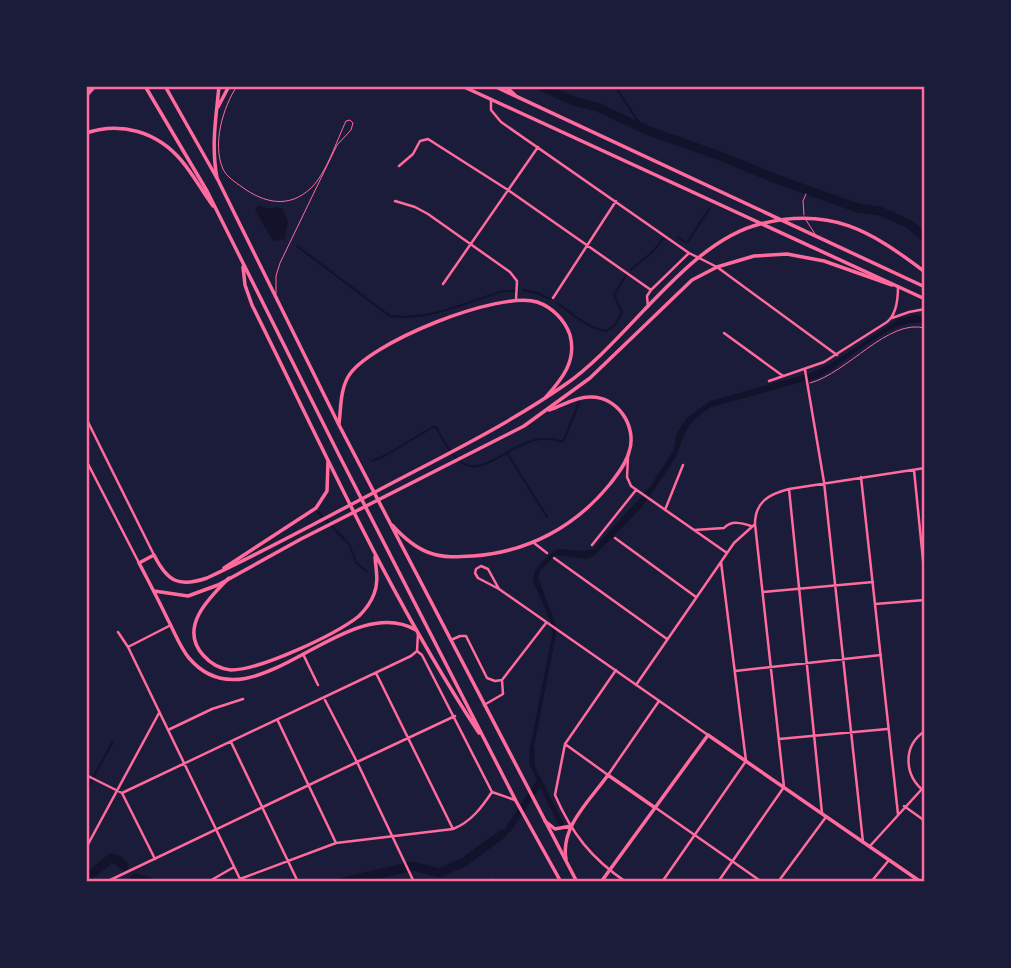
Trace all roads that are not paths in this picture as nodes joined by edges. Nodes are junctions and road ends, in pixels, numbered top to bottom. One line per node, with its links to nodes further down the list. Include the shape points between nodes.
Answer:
1 (95, 86): 10 (main road)
2 (145, 86): 22 (main road)
3 (165, 86): 17 (main road)
4 (219, 86): 13 (main road)
5 (229, 86): 13 (main road)
6 (237, 86): 39 (lane, via 220,130 222,167 254,196 268,201 293,200 311,189 346,121 353,123 280,263 275,290)
7 (462, 86): 12 (main road)
8 (494, 86): 11 (main road)
9 (505, 86): 11 (main road)
10 (86, 96)
11 (520, 98): 23 (main road)
12 (491, 99): 15 (street, via 495,116); 31 (main road)
13 (217, 109): 17 (main road, via 213,154)
14 (86, 133): 22 (main road, via 121,127 160,141 181,160)
15 (538, 146): 18 (street); 20 (street)
16 (399, 166): 18 (street, via 420,141 428,139)
17 (218, 180): 39 (main road)
18 (508, 190): 24 (street); 25 (street)
19 (806, 194): 23 (lane, via 802,208)
20 (616, 200): 25 (street); 26 (street)
21 (395, 201): 24 (street, via 428,214)
22 (220, 215): 27 (main road)
23 (816, 236): 32 (main road)
24 (469, 244): 30 (street); 36 (street, via 515,278)
25 (587, 244): 33 (street); 34 (street)
26 (689, 253): 28 (street); 33 (street)
27 (243, 262): 53 (main road, via 252,305); 124 (main road)
28 (717, 267): 31 (main road, via 754,256 787,254 824,261); 43 (street); 49 (main road, via 692,280 590,378)
29 (925, 272): 37 (main road, via 871,234 839,222 791,219 734,233 713,246)
30 (443, 284)
31 (897, 286): 35 (main road); 40 (street)
32 (925, 287)
33 (651, 290): 37 (street, via 646,296)
34 (553, 298)
35 (925, 299)
36 (516, 300): 48 (main road, via 548,307 569,335 567,371); 51 (main road, via 429,325 362,360 346,383)
37 (648, 307): 48 (main road, via 583,370)
38 (925, 309): 40 (street)
39 (281, 310): 51 (main road)
40 (892, 318): 43 (street)
41 (925, 328): 47 (lane, via 911,325 898,329 831,375)
42 (724, 333): 45 (street)
43 (837, 355): 44 (street)
44 (806, 371): 45 (street); 47 (street)
45 (784, 376): 46 (street)
46 (769, 381)
47 (808, 383): 59 (street)
48 (547, 397): 76 (main road, via 473,442)
49 (549, 410): 52 (main road, via 585,397 610,402 629,425); 77 (main road)
50 (86, 418): 71 (street)
51 (339, 425): 63 (main road)
52 (628, 457): 61 (street, via 627,482); 67 (main road, via 586,510)
53 (328, 459): 72 (main road); 76 (main road, via 327,491 316,508)
54 (86, 460): 74 (street)
55 (684, 465): 62 (street)
56 (925, 468): 57 (street)
57 (914, 470): 58 (street); 78 (street)
58 (862, 477): 59 (street); 79 (street)
59 (824, 482): 60 (street); 80 (street)
60 (789, 489): 64 (street, via 762,501); 81 (street)
61 (636, 490): 62 (street); 68 (street)
62 (665, 510): 65 (street)
63 (389, 522): 67 (main road, via 414,545 440,556 486,555); 93 (main road)
64 (754, 525): 65 (street, via 739,522); 70 (street); 84 (street)
65 (694, 530): 70 (street)
66 (615, 538): 85 (street)
67 (534, 543): 69 (street)
68 (592, 545)
69 (547, 553)
70 (727, 553): 75 (street)
71 (154, 555): 74 (main road); 76 (main road, via 162,571 177,581 198,581)
72 (374, 555): 77 (main road, via 374,593 356,618 285,655 233,670 208,661 194,634 201,609); 90 (main road)
73 (555, 558): 92 (street)
74 (139, 562): 83 (main road)
75 (721, 562): 85 (street); 102 (street)
76 (224, 568)
77 (229, 578): 83 (main road, via 188,596)
78 (925, 580)
79 (873, 582): 80 (street); 87 (street)
80 (835, 586): 81 (street); 98 (street)
81 (799, 588): 84 (street); 99 (street)
82 (499, 589): 82 (street, via 488,569 476,569 478,578); 88 (street)
83 (154, 591): 89 (main road)
84 (763, 592): 100 (street)
85 (696, 597): 92 (street)
86 (925, 600): 87 (street)
87 (875, 604): 97 (street)
88 (546, 623): 101 (street); 104 (street)
89 (171, 625): 94 (street); 96 (main road, via 190,659 224,680 258,675)
90 (418, 631): 95 (street); 96 (main road, via 381,621); 124 (main road)
91 (118, 632): 94 (street)
92 (667, 639): 106 (street)
93 (451, 640): 104 (street, via 466,636 487,678); 110 (main road)
94 (128, 647): 111 (street)
95 (418, 651): 103 (street); 112 (street)
96 (303, 654): 105 (street)
97 (881, 655): 98 (street); 114 (street)
98 (843, 659): 99 (street); 117 (street)
99 (807, 663): 100 (street); 119 (street)
100 (771, 667): 102 (street); 121 (street)
101 (615, 670): 106 (street); 123 (street)
102 (735, 671): 125 (street)
103 (376, 673): 108 (street); 120 (street)
104 (502, 680): 110 (street, via 503,694)
105 (318, 685)
106 (636, 685): 109 (street)
107 (243, 699): 115 (street)
108 (324, 699): 113 (street); 126 (street)
109 (659, 701): 118 (street); 128 (street)
110 (484, 705): 142 (main road)
111 (159, 713): 115 (street); 133 (street)
112 (455, 716): 120 (street); 134 (street)
113 (278, 720): 122 (street); 130 (street)
114 (888, 729): 117 (street); 140 (street)
115 (167, 730): 127 (street)
116 (925, 730): 132 (street, via 913,743 908,759 910,774)
117 (851, 732): 119 (street); 149 (street)
118 (708, 735): 125 (main road); 136 (main road)
119 (816, 737): 121 (street); 139 (street)
120 (408, 738): 126 (street); 144 (street)
121 (779, 739): 131 (street)
122 (231, 742): 127 (street); 138 (street)
123 (565, 744): 128 (street); 145 (street, via 555,795)
124 (490, 750): 135 (main road)
125 (746, 761): 131 (main road); 147 (street)
126 (357, 762): 130 (street); 148 (street)
127 (184, 764): 133 (street); 146 (street)
128 (608, 775): 136 (main road); 145 (main road)
129 (88, 776): 133 (street)
130 (309, 786): 138 (street); 150 (street)
131 (784, 788): 139 (main road); 157 (street)
132 (923, 791): 137 (street)
133 (120, 792): 152 (street); 153 (street)
134 (492, 792): 135 (street); 144 (street, via 471,818)
135 (516, 801): 167 (main road)
136 (654, 807): 147 (street); 169 (main road)
137 (904, 807): 140 (street); 143 (street)
138 (263, 808): 146 (street); 154 (street)
139 (822, 813): 141 (main road)
140 (898, 814): 151 (street)
141 (827, 817): 149 (main road); 174 (street)
142 (545, 821): 145 (main road, via 555,829); 156 (main road)
143 (925, 821)
144 (453, 828): 148 (street)
145 (567, 830): 156 (main road); 170 (street)
146 (216, 831): 153 (street); 158 (street)
147 (695, 835): 157 (street); 171 (street)
148 (393, 836): 150 (street); 164 (street)
149 (863, 842): 151 (main road)
150 (336, 843): 154 (street)
151 (870, 846): 155 (main road)
152 (86, 848)
153 (155, 859): 159 (street)
154 (288, 860): 158 (street, via 241,878); 163 (street)
155 (888, 860): 175 (street); 176 (main road)
156 (566, 861): 168 (main road)
157 (733, 861): 172 (street); 173 (street)
158 (233, 867): 162 (street)
159 (117, 877): 160 (street); 161 (street)
160 (106, 882)
161 (116, 882)
162 (208, 882)
163 (298, 882)
164 (414, 882)
165 (484, 882): 166 (street)
166 (495, 882)
167 (561, 882)
168 (577, 882)
169 (601, 882)
170 (626, 882)
171 (662, 882)
172 (718, 882)
173 (762, 882)
174 (778, 882)
175 (871, 882)
176 (920, 882)

